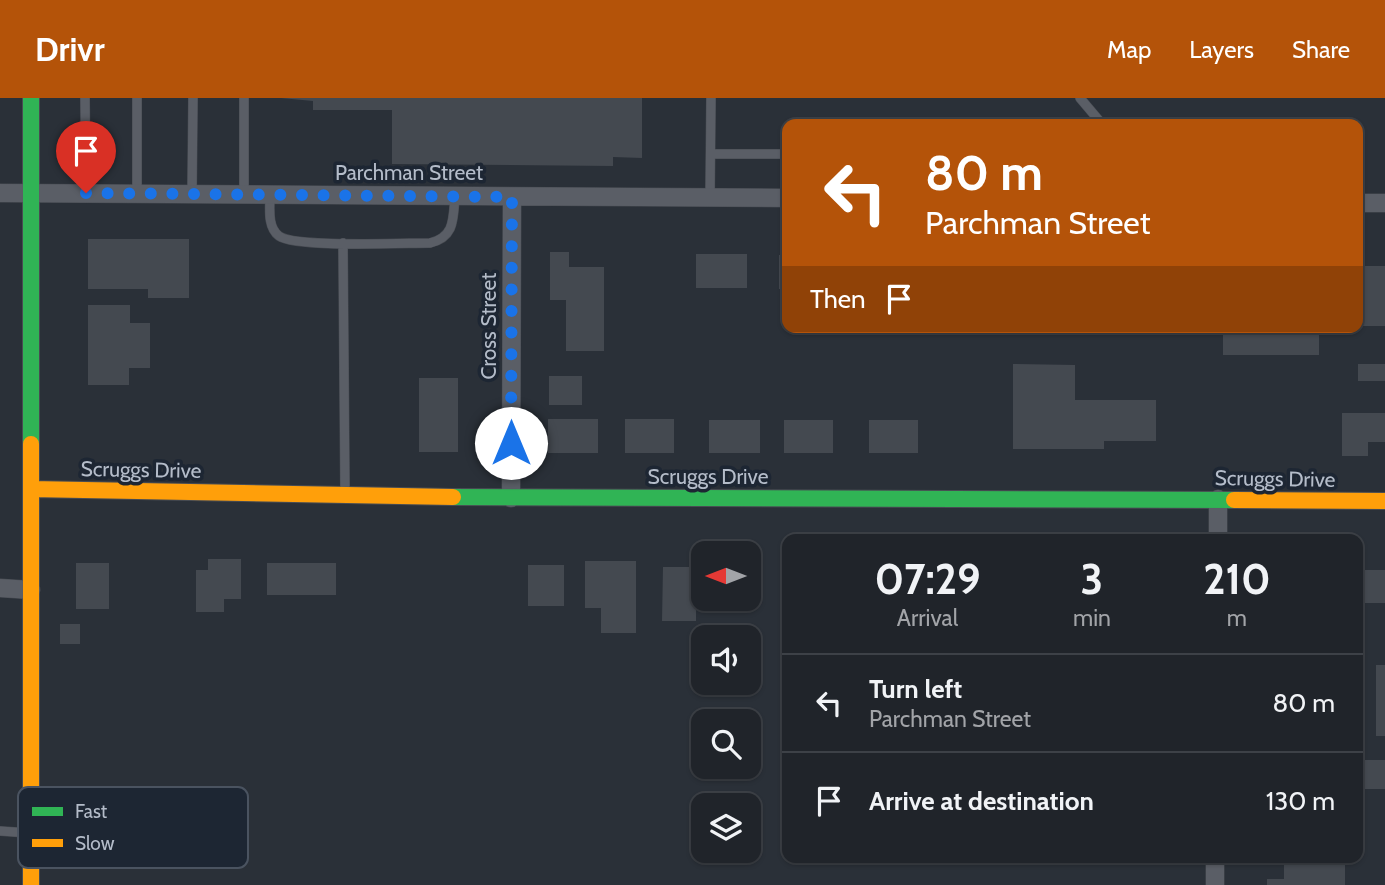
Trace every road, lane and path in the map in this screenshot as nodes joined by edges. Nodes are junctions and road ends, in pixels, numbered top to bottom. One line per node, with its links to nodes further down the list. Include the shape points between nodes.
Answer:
1 (31, 98): 12 (street)
2 (85, 98): 13 (lane)
3 (137, 98): 14 (lane)
4 (193, 98): 15 (lane)
5 (244, 98): 16 (lane)
6 (712, 98): 9 (lane)
7 (1080, 98): 8 (lane)
8 (1098, 119)
9 (711, 154): 10 (lane); 20 (lane)
10 (782, 154)
11 (0, 193): 12 (street, Parchman Street)
12 (31, 193): 13 (street, Parchman Street); 25 (street)
13 (86, 193): 14 (street, Parchman Street)
14 (138, 194): 15 (street, Parchman Street)
15 (192, 194): 16 (street, Parchman Street)
16 (244, 194): 17 (street, Parchman Street)
17 (270, 195): 18 (street, Parchman Street); 24 (lane, via 271,224 279,237)
18 (456, 196): 19 (street, Parchman Street); 24 (lane, via 453,223 442,240)
19 (512, 197): 20 (street, Parchman Street); 27 (street, Cross Street)
20 (710, 198): 21 (street, Parchman Street)
21 (782, 198)
22 (1363, 202): 23 (street)
23 (1385, 203)
24 (343, 243): 26 (lane)
25 (31, 489): 26 (street, Scruggs Drive); 32 (street)
26 (345, 495): 27 (street, Scruggs Drive)
27 (511, 498): 28 (street, Scruggs Drive)
28 (1218, 499): 29 (street, Scruggs Drive); 30 (street)
29 (1385, 501)
30 (1218, 534)
31 (0, 588): 32 (street)
32 (31, 590): 33 (street)
33 (31, 787)
34 (0, 831): 35 (lane)
35 (18, 833)
36 (1215, 863): 37 (street)
37 (1215, 885)

